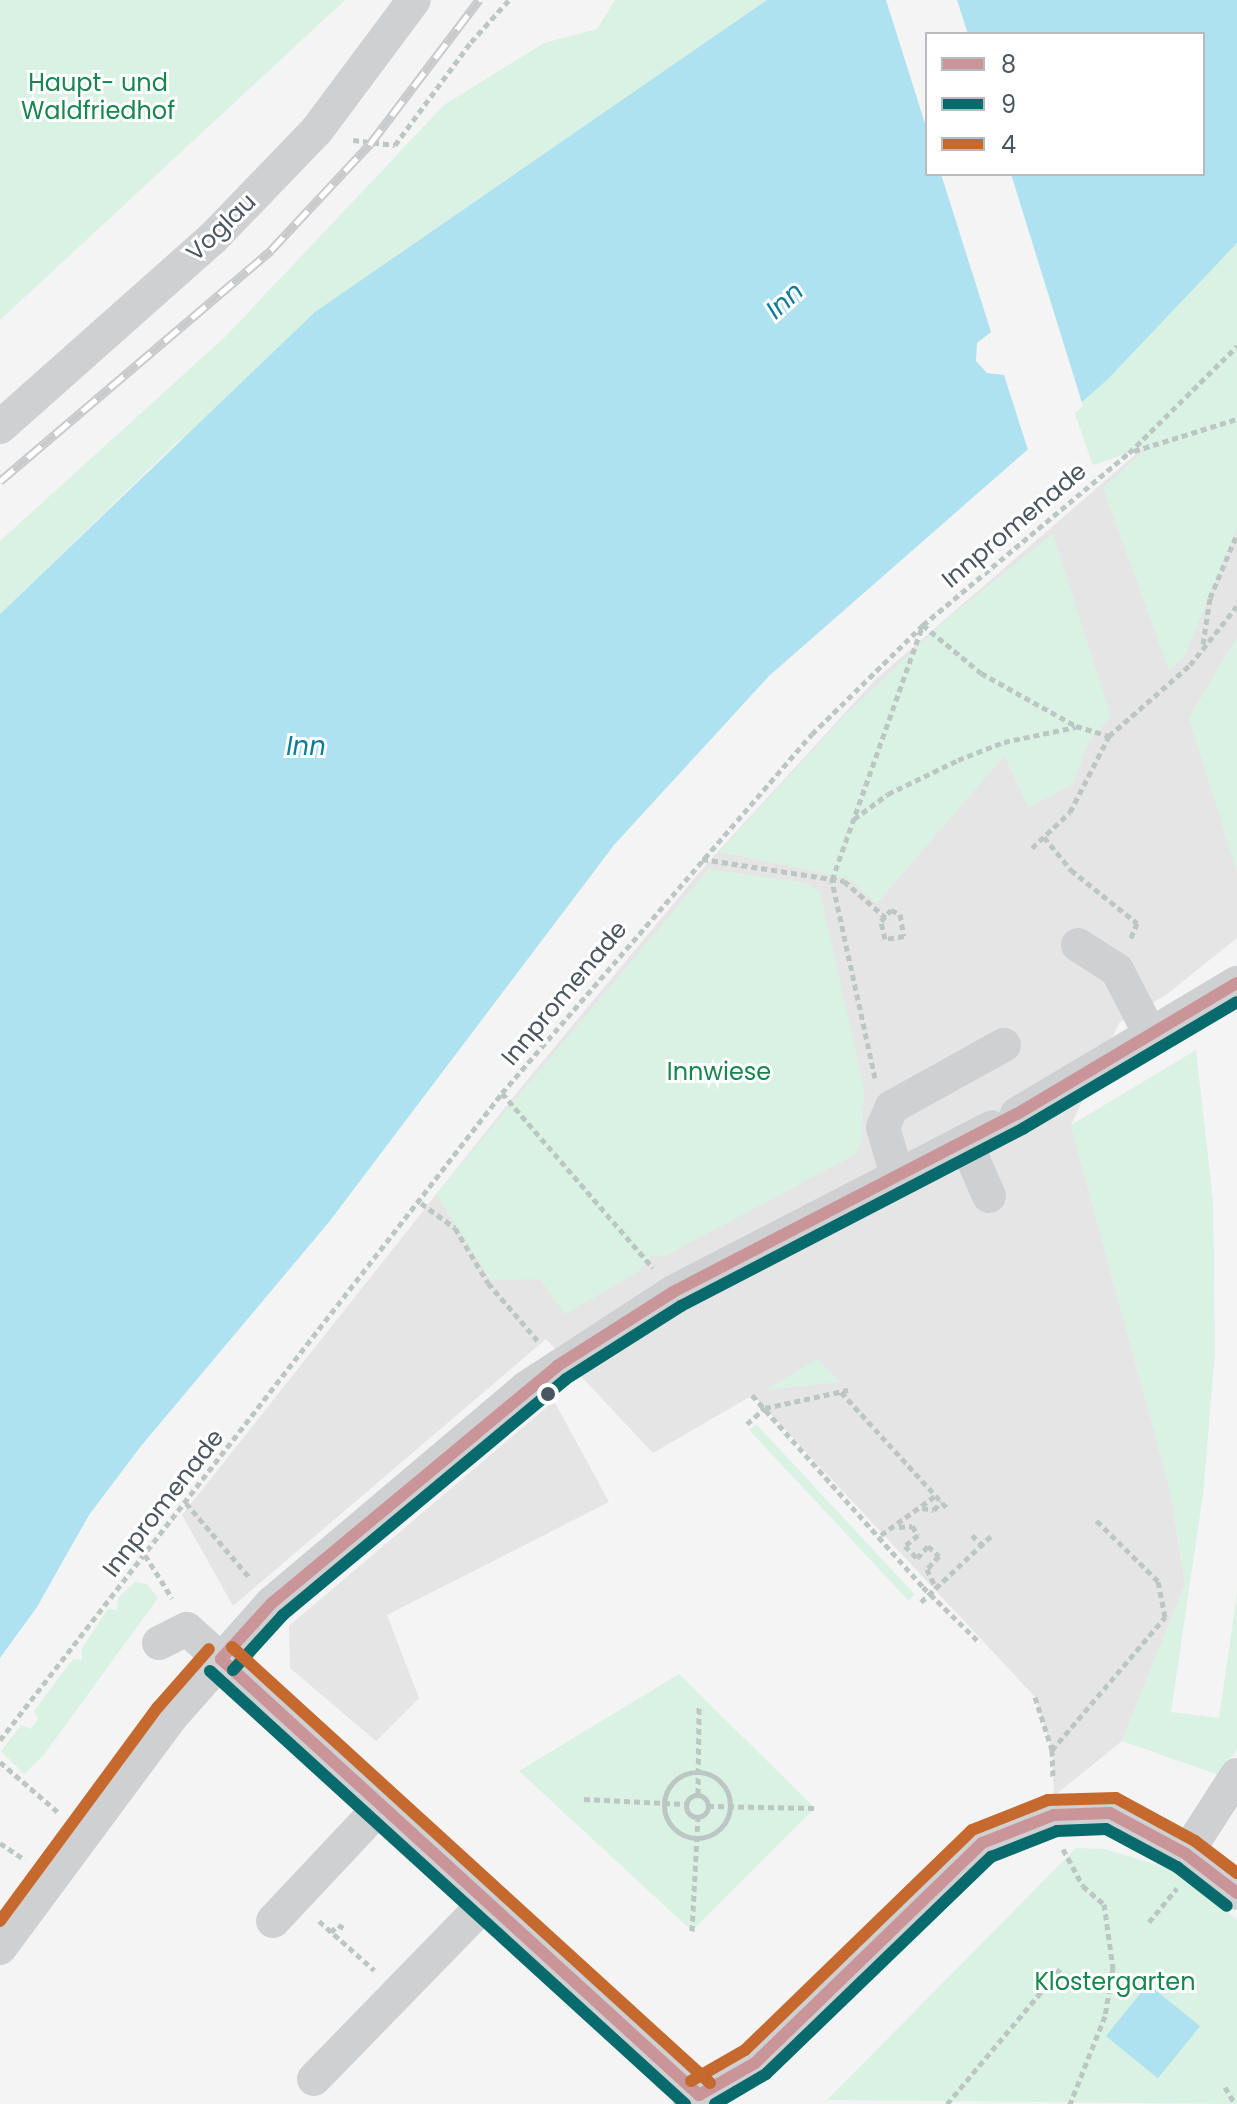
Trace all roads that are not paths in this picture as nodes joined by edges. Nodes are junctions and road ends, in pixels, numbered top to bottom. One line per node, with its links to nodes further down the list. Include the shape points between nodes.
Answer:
1 (414, 0): 2 (street, Voglau, via 317,130 213,238)
2 (0, 427)
3 (1078, 945): 5 (street, via 1117,970)
4 (1237, 983): 5 (street)
5 (1150, 1034): 7 (street)
6 (1004, 1045): 8 (street, via 901,1099 884,1118)
7 (991, 1127): 8 (street); 9 (street)
8 (898, 1179): 11 (street, via 673,1292 557,1366 272,1603)
9 (989, 1196)
10 (173, 1636): 11 (street)
11 (221, 1659): 13 (street); 18 (street, via 171,1717)
12 (1232, 1791): 14 (street)
13 (384, 1803): 16 (street); 17 (street)
14 (1192, 1858): 15 (street); 20 (street, via 1110,1813 1054,1815 982,1843 755,2063)
15 (1237, 1893)
16 (489, 1899): 19 (street); 20 (street)
17 (283, 1910)
18 (0, 1948)
19 (314, 2079)
20 (700, 2101)

